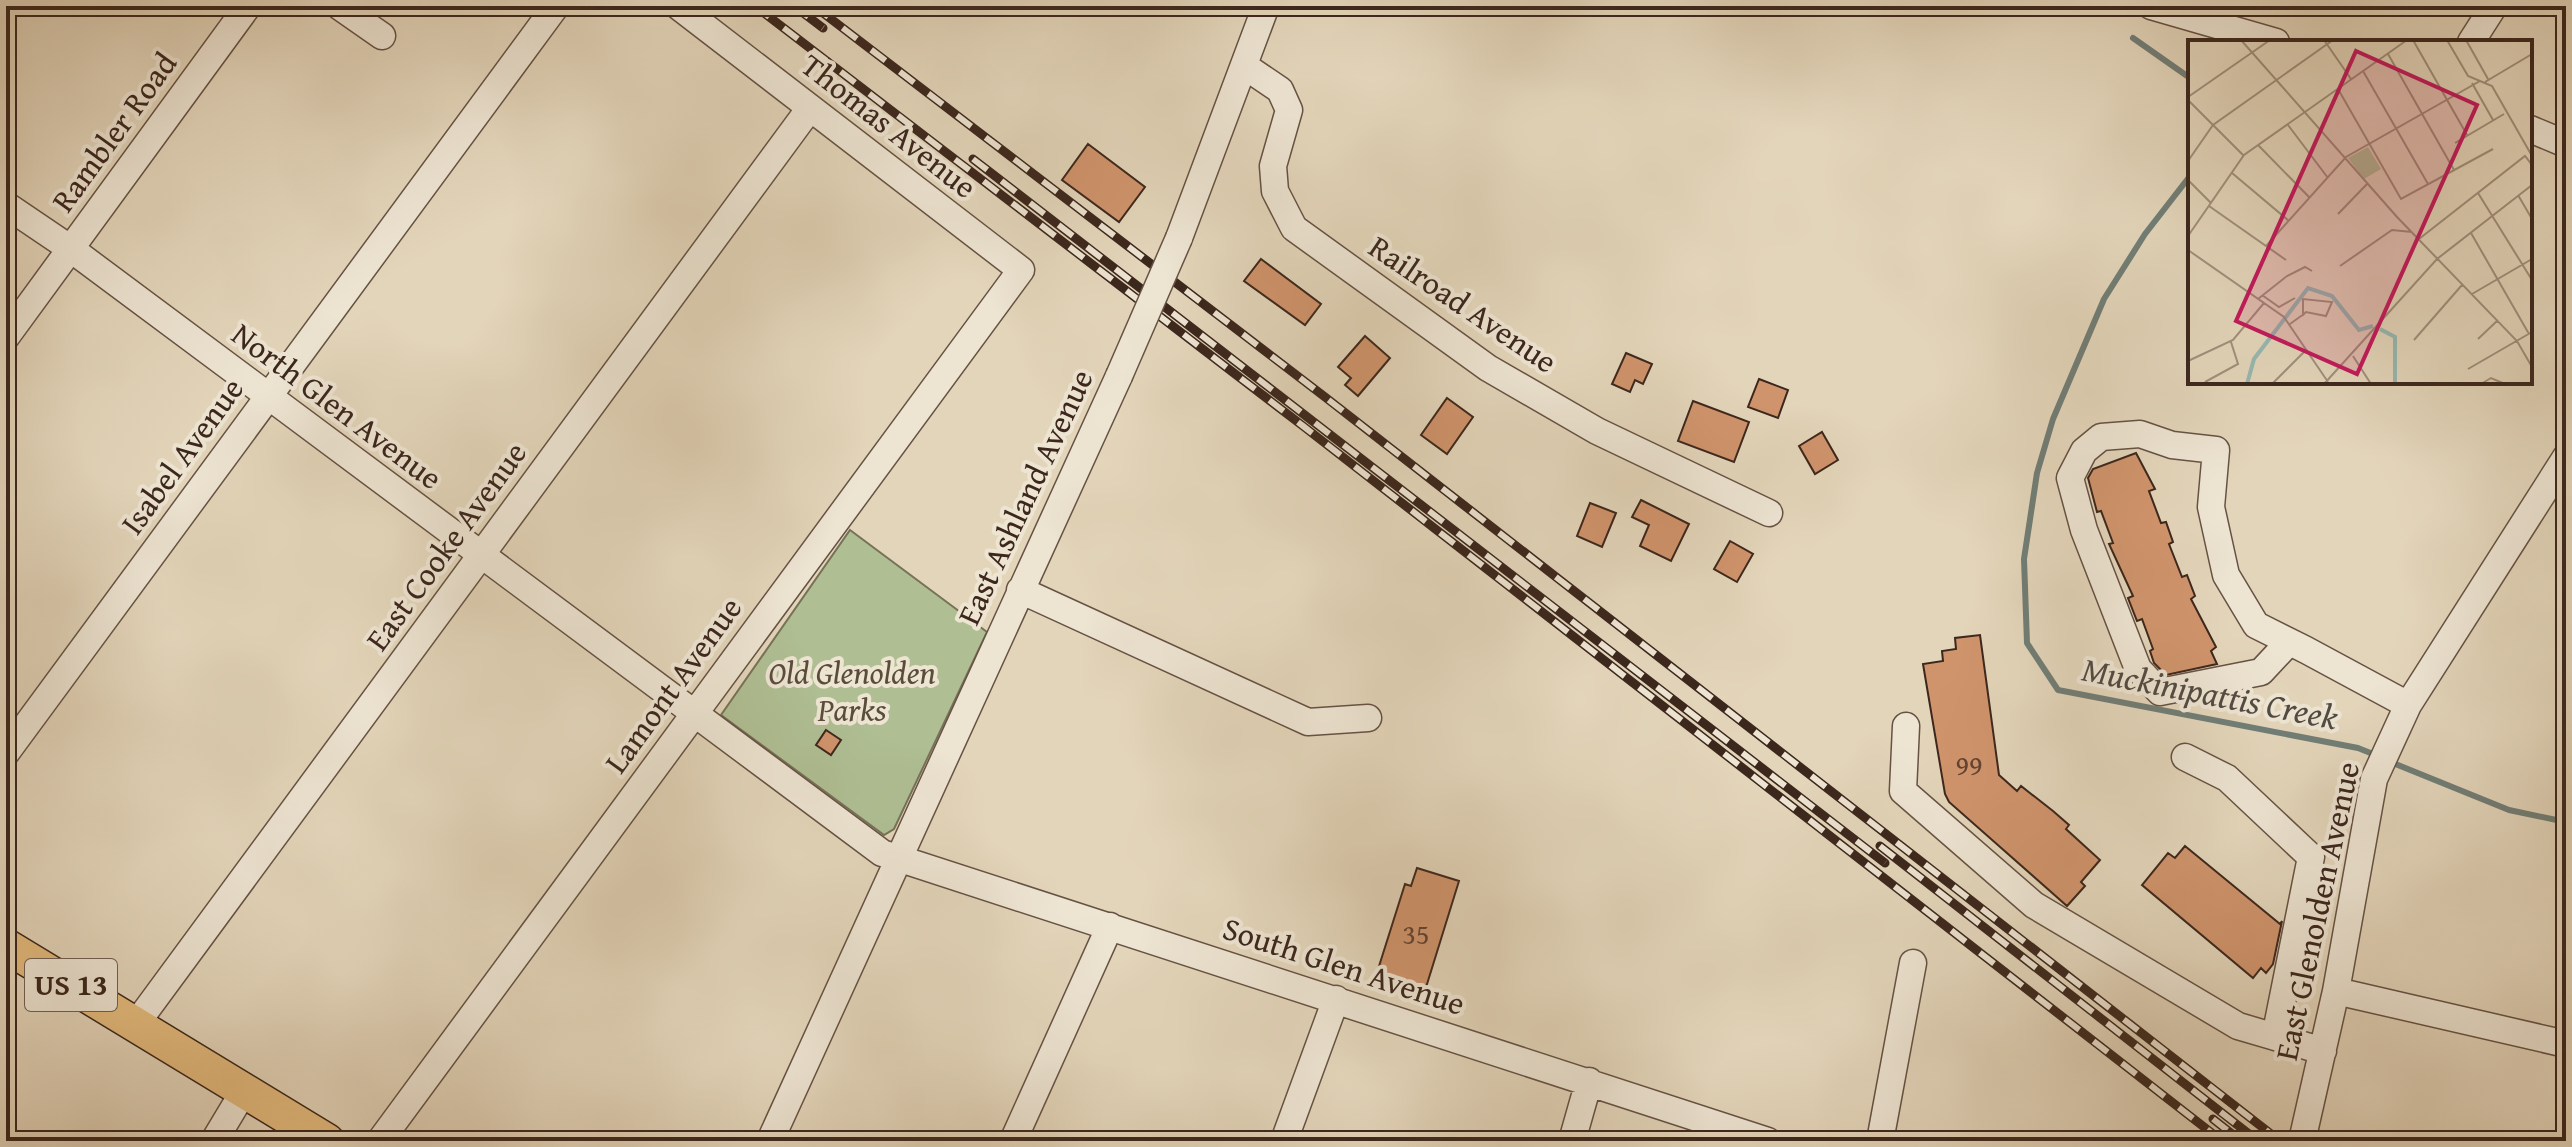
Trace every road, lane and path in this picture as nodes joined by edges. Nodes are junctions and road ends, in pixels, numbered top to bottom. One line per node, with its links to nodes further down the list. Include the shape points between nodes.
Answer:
1 (248, 6): 16 (street, Rambler Road)
2 (339, 6): 8 (street)
3 (556, 6): 19 (street, Isabel Avenue)
4 (678, 6): 12 (street, Thomas Avenue)
5 (1266, 6): 11 (street, East Ashland Avenue)
6 (2151, 6): 9 (street)
7 (2494, 6): 10 (street)
8 (382, 36)
9 (2269, 40)
10 (2472, 40)
11 (1246, 67): 22 (street, Railroad Avenue, via 1280,90 1289,110 1273,166 1275,191 1294,228 1488,368 1597,431); 24 (street, East Ashland Avenue, bridge, via 1179,238)
12 (810, 108): 17 (street, Thomas Avenue); 23 (street, East Cooke Avenue)
13 (2532, 130): 14 (street)
14 (2566, 144)
15 (6, 205): 16 (street, North Glen Avenue)
16 (71, 249): 18 (street, Rambler Road); 19 (street, North Glen Avenue)
17 (1021, 270): 26 (street, Lamont Avenue)
18 (6, 337)
19 (268, 397): 23 (street, North Glen Avenue); 30 (street, Isabel Avenue)
20 (2566, 457): 21 (street, East Glenolden Avenue)
21 (2557, 487): 27 (street, East Glenolden Avenue)
22 (1769, 513)
23 (480, 557): 26 (street, North Glen Avenue); 38 (street, East Cooke Avenue)
24 (1020, 590): 28 (street, via 1308,722); 32 (street, East Ashland Avenue)
25 (2289, 642): 25 (street, via 2256,625 2226,575 2211,507 2216,450 2172,445 2140,434 2101,437 2084,451 2070,478 2084,530 2138,669 2160,692 2261,672); 27 (street)
26 (693, 715): 32 (street, North Glen Avenue, via 869,846); 46 (street, Lamont Avenue)
27 (2404, 715): 36 (street, East Glenolden Avenue, via 2374,779)
28 (1368, 718)
29 (1906, 726): 39 (street, via 1903,791 2034,905 2238,1026)
30 (6, 753)
31 (2185, 757): 39 (street, via 2227,778 2311,857)
32 (898, 859): 33 (street, South Glen Avenue); 47 (street, East Ashland Avenue)
33 (1110, 926): 37 (street, South Glen Avenue); 48 (street)
34 (6, 946): 38 (main road, US 13)
35 (1913, 963): 52 (street)
36 (2336, 991): 40 (street); 41 (street, East Glenolden Avenue)
37 (1336, 999): 42 (street, South Glen Avenue); 49 (street)
38 (136, 1024): 43 (main road, US 13)
39 (2275, 1037): 41 (street)
40 (2566, 1044)
41 (2323, 1051): 53 (street, East Glenolden Avenue)
42 (1589, 1081): 50 (street); 51 (street, South Glen Avenue)
43 (244, 1091): 44 (street); 45 (main road, US 13)
44 (214, 1141)
45 (327, 1141)
46 (380, 1141)
47 (770, 1141)
48 (1013, 1141)
49 (1284, 1141)
50 (1572, 1141)
51 (1768, 1141)
52 (1880, 1141)
53 (2302, 1141)

